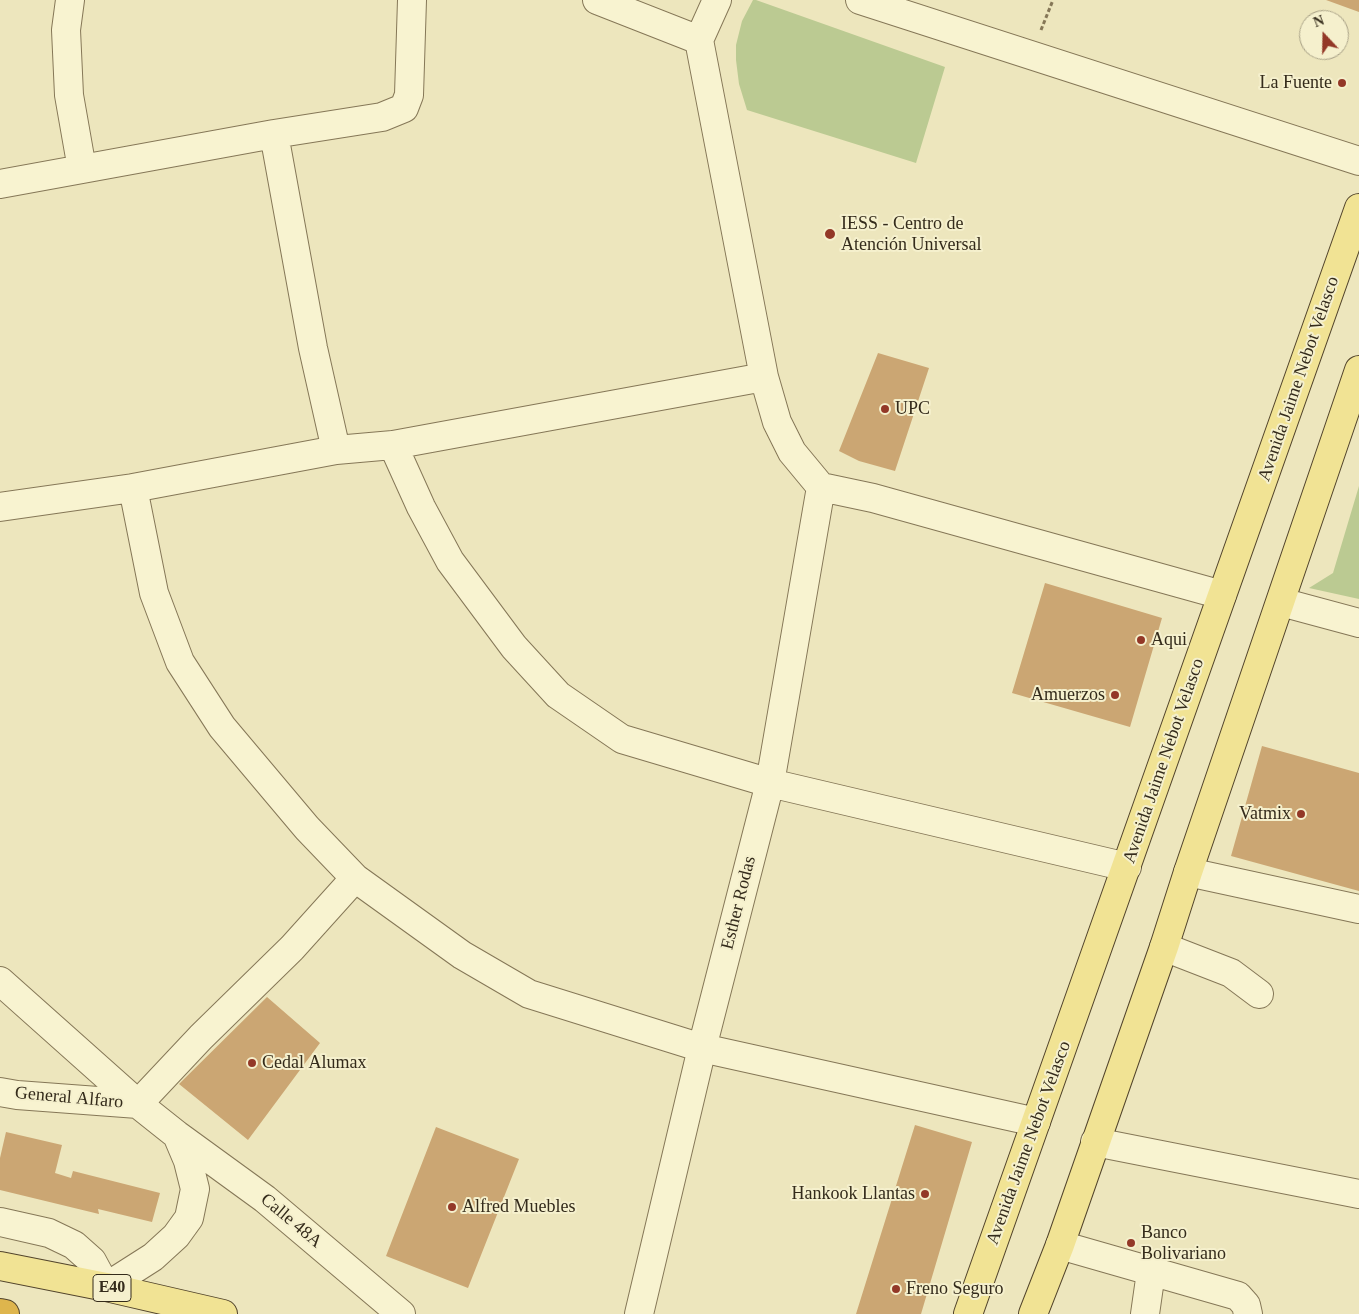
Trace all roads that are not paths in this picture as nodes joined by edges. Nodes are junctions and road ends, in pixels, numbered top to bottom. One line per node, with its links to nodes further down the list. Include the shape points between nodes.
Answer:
1 (70, 0): 9 (street, via 66,30 69,95)
2 (412, 0): 7 (street, via 409,94 404,108 382,117)
3 (597, 0): 6 (street)
4 (717, 0): 6 (street)
5 (860, 0): 8 (street)
6 (699, 40): 13 (street)
7 (274, 134): 9 (street); 15 (street, via 313,348)
8 (1359, 161)
9 (82, 170): 10 (street)
10 (0, 184)
11 (1359, 208): 19 (main road, Avenida Jaime Nebot Velasco)
12 (1359, 370): 20 (main road)
13 (764, 377): 14 (street); 16 (street, via 777,422 792,452)
14 (393, 445): 15 (street); 22 (street, via 450,561 514,647 558,695 622,739)
15 (336, 450): 17 (street)
16 (821, 487): 19 (street, via 873,498); 22 (street, Esther Rodas)
17 (133, 488): 18 (street); 25 (street, via 154,593 180,662 222,727 307,828)
18 (0, 507)
19 (1222, 595): 23 (main road, Avenida Jaime Nebot Velasco)
20 (1281, 602): 21 (street); 24 (main road)
21 (1359, 623)
22 (770, 783): 23 (street); 30 (street, Esther Rodas)
23 (1126, 866): 33 (main road, Avenida Jaime Nebot Velasco)
24 (1188, 872): 26 (street); 27 (main road)
25 (355, 878): 30 (street, via 462,955 528,994); 32 (street, via 292,948)
26 (1359, 909)
27 (1164, 947): 29 (street, via 1231,973); 35 (main road)
28 (0, 981): 32 (street, Calle 48A)
29 (1259, 994)
30 (702, 1048): 33 (street); 46 (street, Esther Rodas)
31 (0, 1092): 32 (street, General Alfaro)
32 (138, 1104): 34 (street, Calle 48A)
33 (1036, 1122): 47 (main road, Avenida Jaime Nebot Velasco)
34 (177, 1134): 41 (street, via 195,1189 189,1218 176,1236 153,1257); 45 (street, Calle 48A, via 265,1199)
35 (1095, 1142): 36 (street); 38 (main road)
36 (1359, 1194)
37 (0, 1222): 41 (street, via 49,1233 74,1245 92,1260)
38 (1060, 1245): 40 (street); 48 (main road)
39 (0, 1266): 41 (main road, E40)
40 (1151, 1272): 49 (street); 50 (street, via 1238,1296 1246,1305)
41 (106, 1287): 44 (main road, E40)
42 (0, 1313): 43 (highway)
43 (5, 1314)
44 (224, 1314)
45 (401, 1314)
46 (638, 1314)
47 (968, 1314)
48 (1033, 1314)
49 (1145, 1314)
50 (1248, 1314)

